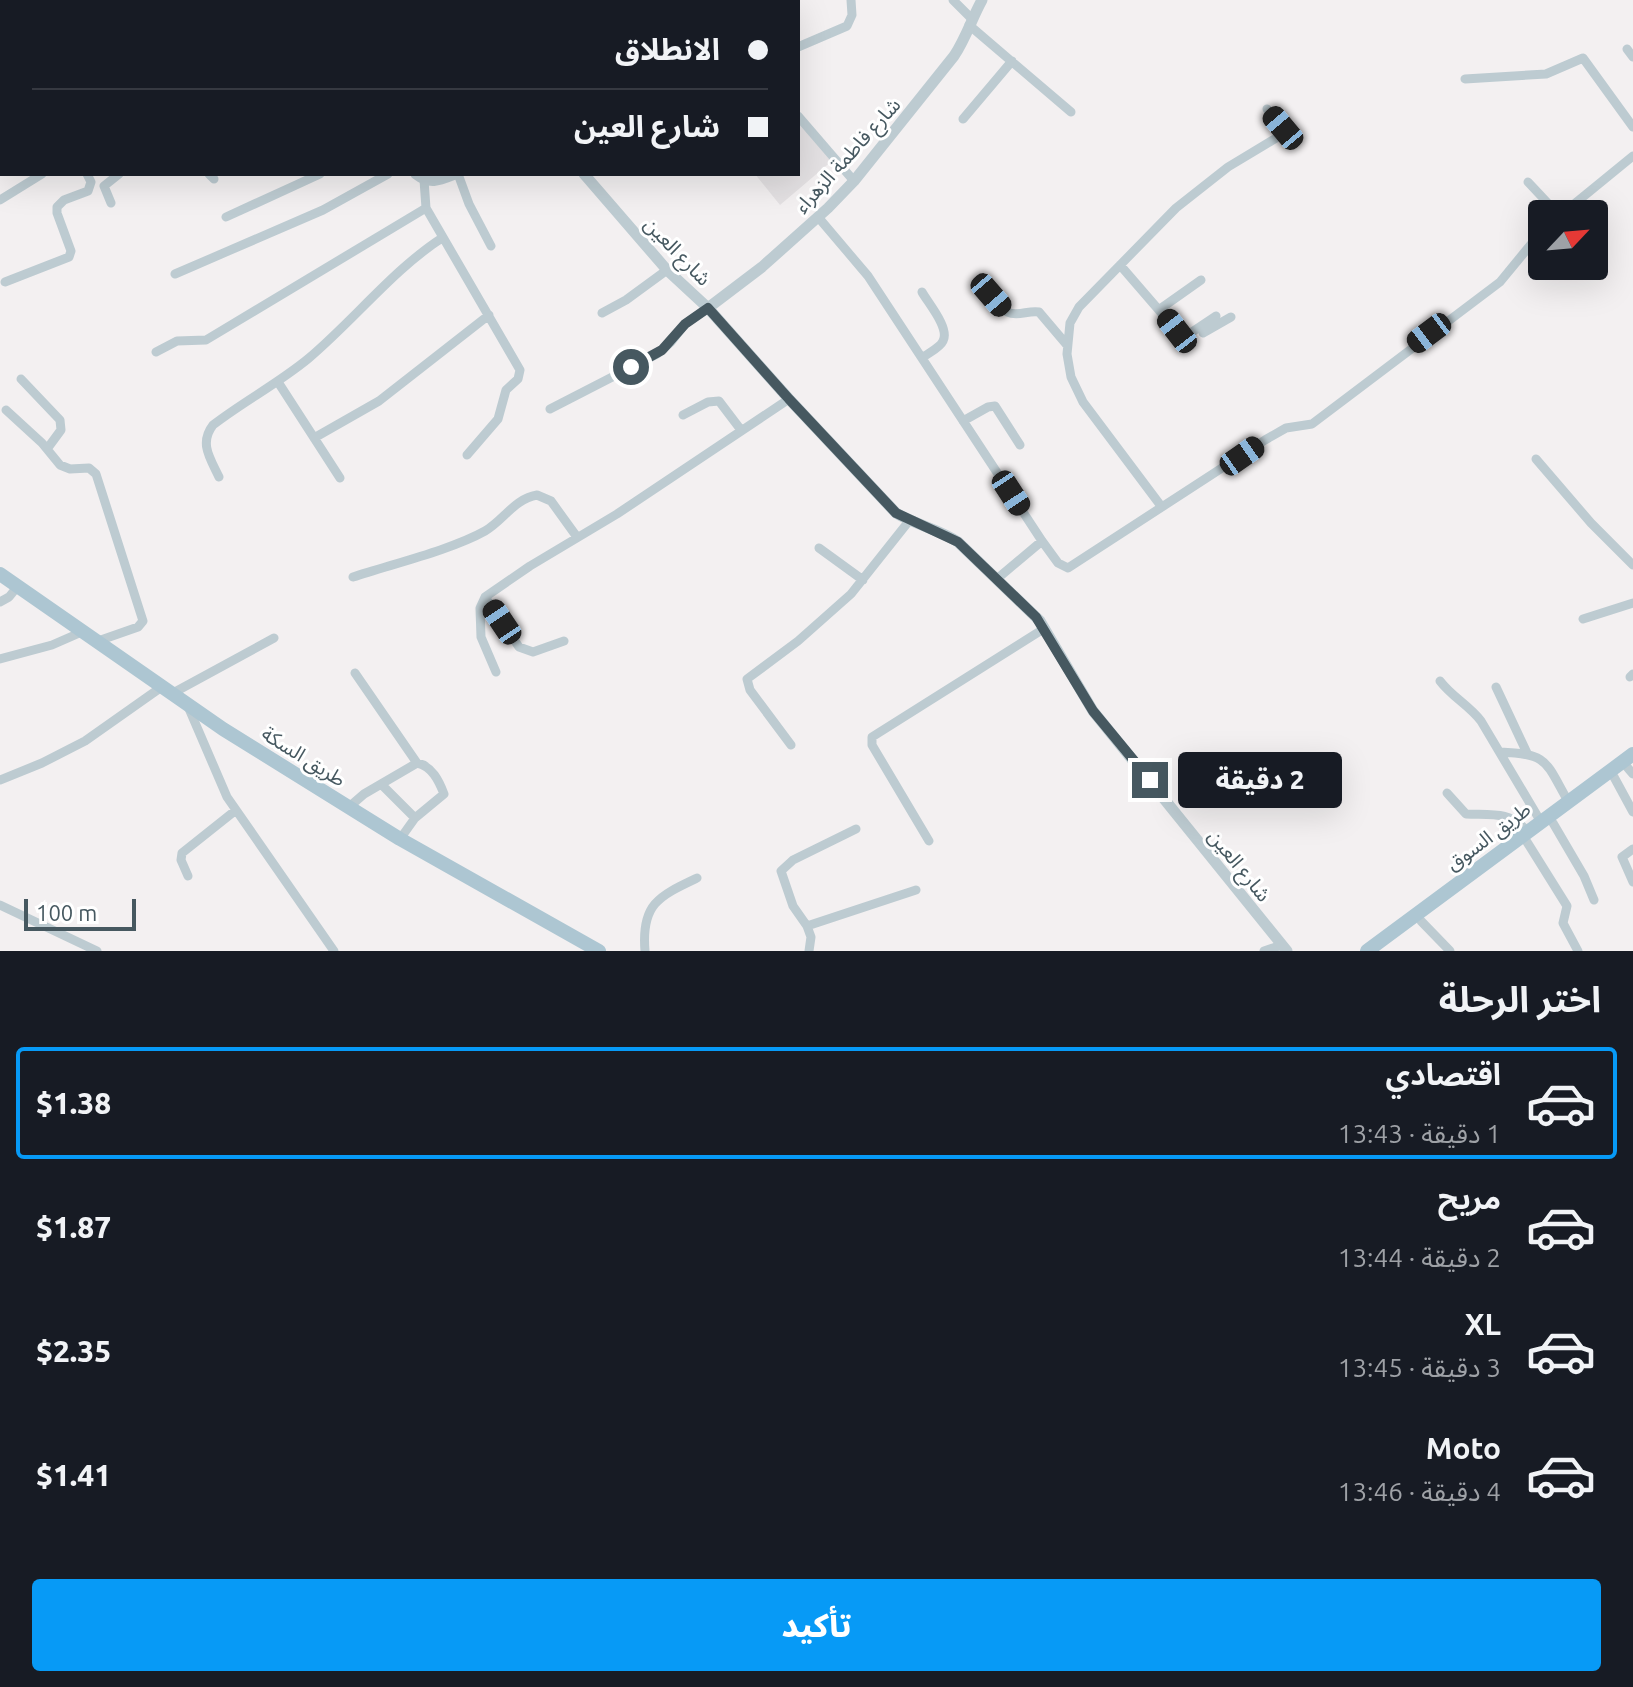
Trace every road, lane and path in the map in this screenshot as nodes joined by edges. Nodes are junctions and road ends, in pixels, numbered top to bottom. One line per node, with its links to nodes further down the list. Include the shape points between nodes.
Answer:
1 (851, 0): 5 (street, via 847,26)
2 (953, 0): 4 (street)
3 (982, 0): 4 (street, شارع فاطمة الزهراء)
4 (970, 21): 6 (street); 23 (street, شارع فاطمة الزهراء, via 954,56)
5 (800, 46)
6 (1012, 61): 9 (street); 11 (street)
7 (1465, 79): 12 (street, via 1546,74 1583,58)
8 (1267, 109): 35 (street, via 1283,134 1228,167 1176,208)
9 (1071, 112)
10 (800, 118): 23 (street)
11 (963, 119)
12 (1633, 127)
13 (1633, 156): 27 (street)
14 (39, 176): 25 (street)
15 (88, 176): 39 (street, via 88,191 61,201 57,210 69,257)
16 (116, 176): 28 (street, via 104,186)
17 (316, 176): 30 (street)
18 (384, 176): 37 (street, via 323,210)
19 (452, 176): 22 (street, via 435,182)
20 (458, 176): 33 (street)
21 (586, 176): 36 (street, شارع العين)
22 (420, 177): 29 (street)
23 (854, 181): 31 (street, شارع فاطمة الزهراء)
24 (1528, 182): 26 (street)
25 (0, 200)
26 (1546, 200)
27 (1578, 200)
28 (111, 203)
29 (426, 208): 32 (street); 50 (street, via 206,340 177,341)
30 (226, 217)
31 (818, 217): 42 (street, شارع فاطمة الزهراء); 51 (street, via 868,276)
32 (442, 238): 45 (street); 53 (street, via 413,257 350,321)
33 (491, 246)
34 (1528, 248): 67 (street, via 1500,282 1312,424 1286,428)
35 (1120, 265): 43 (street); 49 (street, via 1073,316)
36 (667, 270): 42 (street, شارع العين); 44 (street)
37 (175, 274)
38 (1201, 280): 43 (street)
39 (5, 282)
40 (980, 282): 49 (street, via 1007,312 1039,312)
41 (922, 292): 51 (street, via 945,337)
42 (708, 308): 54 (street, شارع العين); 55 (street, via 657,354)
43 (1160, 309): 48 (street)
44 (602, 313)
45 (489, 315): 60 (street, via 379,401); 63 (street, via 520,370 506,390 498,419)
46 (1216, 316): 48 (street)
47 (1231, 317): 48 (street, via 1190,340)
48 (1183, 338)
49 (1067, 345): 67 (street, via 1068,367 1083,402)
50 (156, 352)
51 (922, 358): 58 (street)
52 (21, 379): 62 (street, via 60,420 61,430)
53 (278, 382): 60 (street); 65 (street, via 209,429 205,446)
54 (789, 399): 59 (street); 68 (street, شارع العين)
55 (550, 409)
56 (6, 410): 62 (street)
57 (683, 415): 59 (street, via 719,401)
58 (963, 421): 61 (street, via 995,406); 70 (street)
59 (741, 430): 69 (street)
60 (314, 438): 66 (street)
61 (1020, 445)
62 (47, 449): 85 (street, via 65,468 89,468 96,474 142,613 138,627)
63 (467, 455)
64 (1536, 459): 72 (street)
65 (219, 477)
66 (340, 478)
67 (1161, 506): 70 (street, via 1073,567 1058,563)
68 (909, 521): 75 (street, شارع العين, via 948,535); 76 (street)
69 (577, 537): 74 (street, via 551,501 537,495 470,538); 78 (street)
70 (1042, 541): 75 (street)
71 (819, 548): 76 (street)
72 (1633, 565)
73 (0, 574): 77 (main road, طريق السكة)
74 (353, 577)
75 (998, 578): 82 (street, شارع العين)
76 (863, 580): 93 (street, via 798,641 747,679)
77 (18, 586): 79 (street); 83 (main road, طريق السكة)
78 (485, 597): 86 (street, via 519,647 533,652); 88 (street, via 481,637)
79 (0, 602)
80 (1633, 603): 81 (street)
81 (1583, 619)
82 (1045, 628): 111 (street, via 872,737); 121 (street, شارع العين, via 1109,734)
83 (84, 631): 85 (main road, طريق السكة); 87 (street)
84 (274, 638): 92 (street)
85 (98, 641): 92 (main road, طريق السكة)
86 (564, 641)
87 (0, 659)
88 (496, 672)
89 (355, 673): 96 (street)
90 (1440, 681): 94 (street, via 1472,709)
91 (1496, 687): 95 (street)
92 (174, 693): 99 (street); 103 (main road, طريق السكة); 104 (street)
93 (791, 745)
94 (1500, 752): 95 (street); 107 (street)
95 (1527, 753): 102 (street, via 1545,761)
96 (417, 763): 100 (street); 106 (street, via 430,769 444,794)
97 (1632, 765): 98 (main road, طريق السوق); 102 (main road, طريق السوق)
98 (1614, 777): 105 (street); 107 (main road, طريق السوق)
99 (0, 780)
100 (381, 784): 103 (street); 106 (street)
101 (1447, 793): 109 (street, via 1466,814 1516,819)
102 (1568, 801): 107 (main road, طريق السوق)
103 (349, 807): 110 (main road, طريق السكة)
104 (236, 810): 113 (street, via 182,853); 123 (street)
105 (1633, 812)
106 (415, 818): 110 (street)
107 (1547, 822): 109 (main road, طريق السوق); 117 (street, via 1579,867)
108 (856, 829): 120 (street, via 781,871 793,906)
109 (1527, 836): 119 (main road, طريق السوق); 128 (main road, طريق السوق); 131 (street, via 1567,906 1563,923)
110 (400, 839): 124 (main road, طريق السكة)
111 (929, 841)
112 (1633, 849): 115 (street, via 1622,857)
113 (188, 876)
114 (697, 878): 125 (street, via 653,904 645,925)
115 (1633, 882)
116 (916, 890): 120 (street)
117 (1594, 900)
118 (0, 905): 122 (street)
119 (1421, 921): 129 (main road, طريق السوق); 130 (street)
120 (807, 926): 126 (street)
121 (1284, 948): 127 (street)
122 (97, 951)
123 (334, 951)
124 (599, 951)
125 (645, 951)
126 (809, 951)
127 (1264, 951)
128 (1367, 951)
129 (1381, 951)
130 (1450, 951)
131 (1578, 951)

